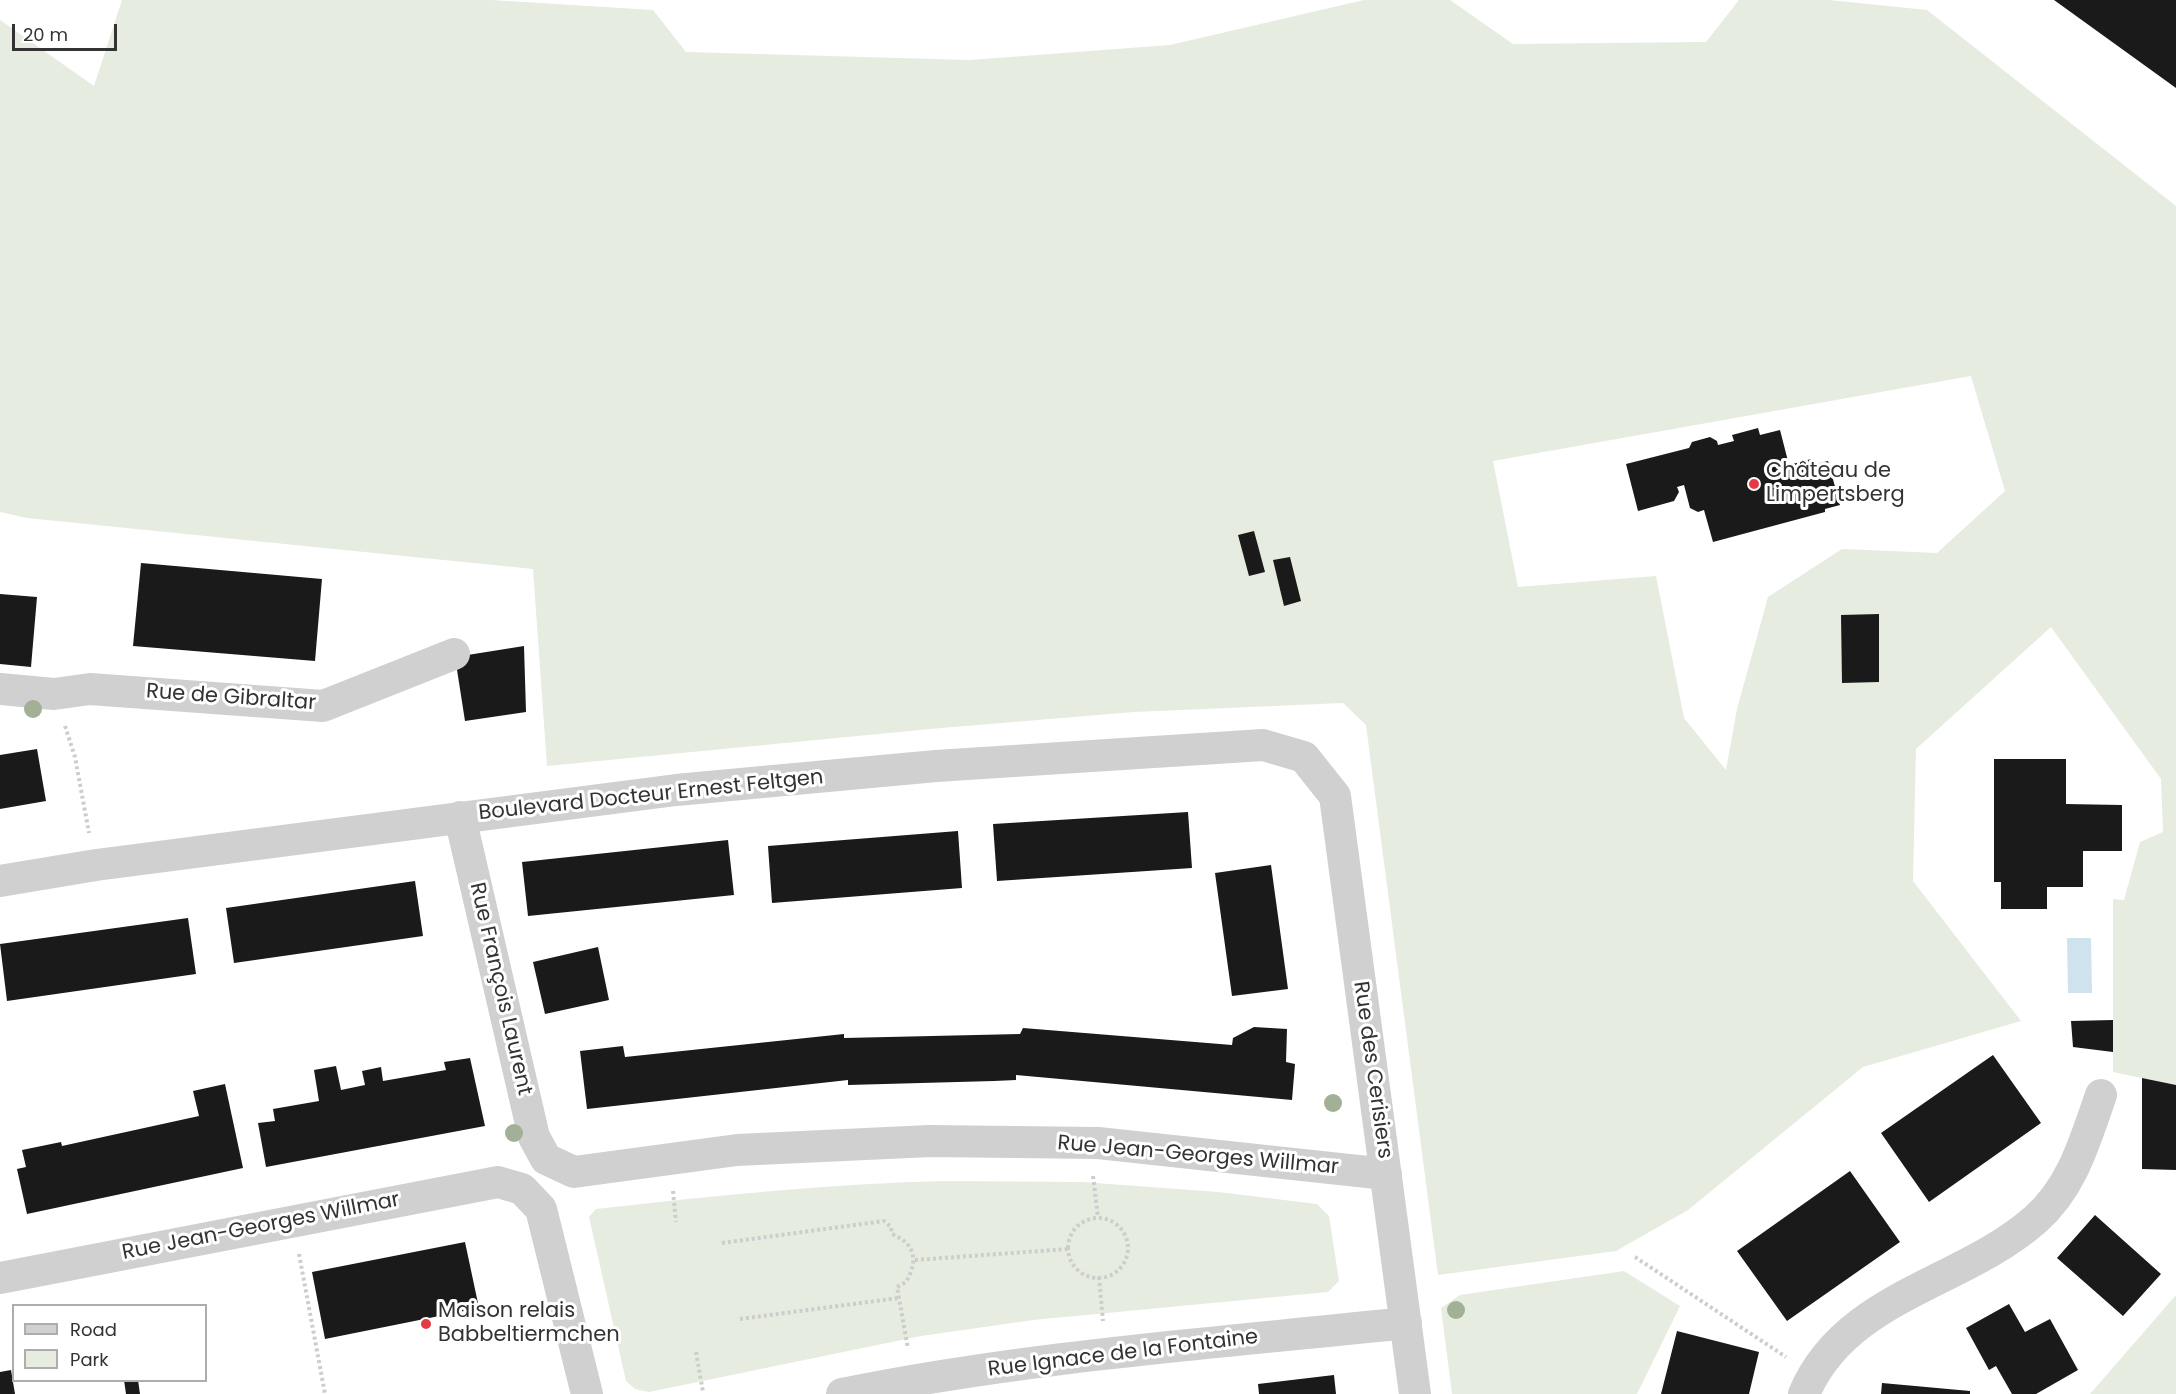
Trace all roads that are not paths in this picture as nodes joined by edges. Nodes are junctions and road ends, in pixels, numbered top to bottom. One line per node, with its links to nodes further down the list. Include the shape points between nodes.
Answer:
1 (453, 654): 2 (street, Rue de Gibraltar, via 323,706 90,689 54,694)
2 (0, 689)
3 (1304, 758): 4 (street, Boulevard Docteur Ernest Feltgen, via 1263,745 948,765 676,790); 8 (street, Rue des Cerisiers, via 1335,796)
4 (460, 817): 5 (street, Boulevard Docteur Ernest Feltgen); 7 (street, Rue François Laurent, via 534,1137)
5 (0, 881)
6 (2101, 1095): 14 (street, via 2074,1172 2037,1218 1991,1250 1862,1321 1834,1346 1812,1375)
7 (546, 1159): 8 (street, Rue Jean-Georges Willmar, via 574,1172 737,1150 930,1140 1076,1143)
8 (1386, 1174): 10 (street, Rue des Cerisiers)
9 (0, 1278): 11 (street, Rue Jean-Georges Willmar, via 498,1182 522,1189 541,1209)
10 (1406, 1323): 12 (street, Rue Ignace de la Fontaine, via 1084,1357 909,1380); 13 (street, Rue des Cerisiers)
11 (587, 1394)
12 (842, 1394)
13 (1415, 1394)
14 (1804, 1394)

